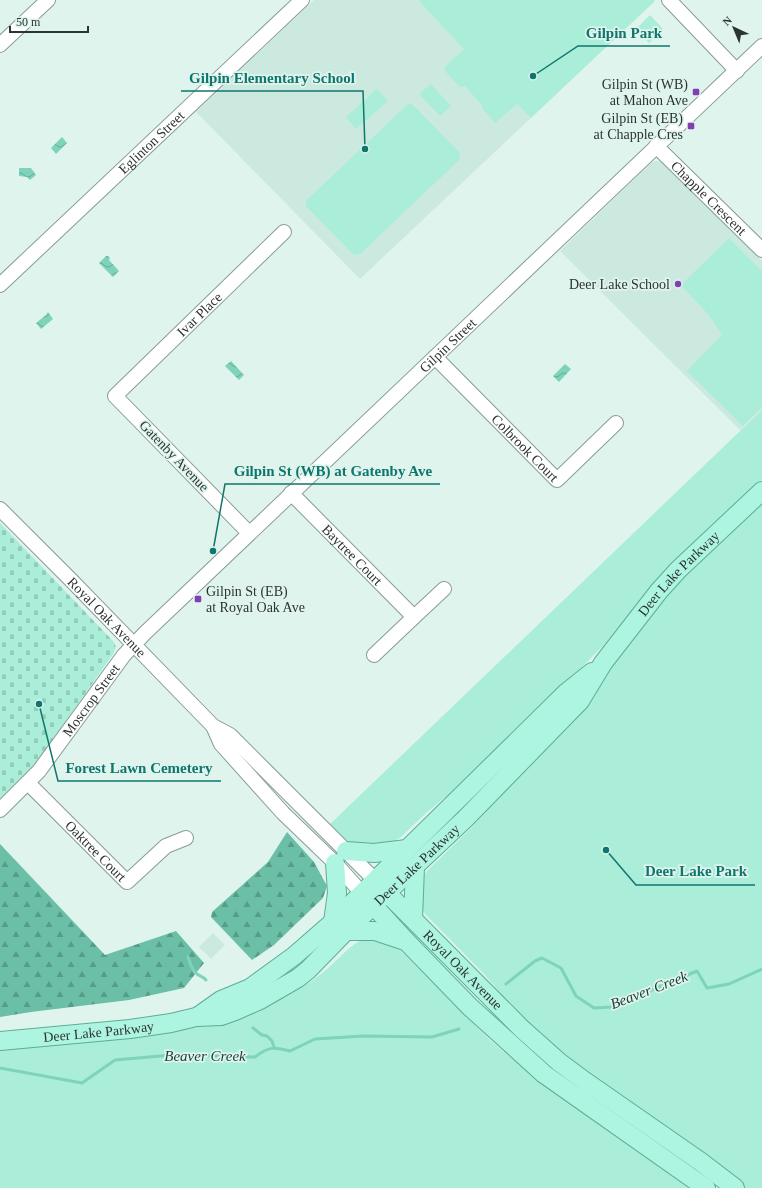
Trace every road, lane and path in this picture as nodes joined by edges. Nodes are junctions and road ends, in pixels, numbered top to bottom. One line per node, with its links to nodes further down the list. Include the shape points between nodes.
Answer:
1 (48, 0): 4 (street)
2 (302, 0): 10 (street, Eglinton Street)
3 (669, 0): 6 (street)
4 (0, 46)
5 (762, 46): 6 (street, Gilpin Street)
6 (737, 71): 7 (street, Gilpin Street)
7 (656, 146): 9 (street, Chapple Crescent); 11 (street, Gilpin Street)
8 (284, 232): 12 (street, Ivar Place)
9 (762, 250)
10 (2, 280)
11 (435, 357): 13 (street, Colbrook Court, via 557,480); 15 (street, Gilpin Street)
12 (115, 396): 17 (street, Gatenby Avenue)
13 (616, 423)
14 (762, 490): 22 (main road, Deer Lake Parkway, via 668,580)
15 (291, 494): 17 (street, Gilpin Street); 19 (street, Baytree Court)
16 (0, 509): 20 (street, Royal Oak Avenue)
17 (249, 533): 20 (street, Gilpin Street)
18 (444, 589): 19 (street)
19 (414, 617): 21 (street)
20 (134, 644): 23 (street, Moscrop Street); 27 (street, Royal Oak Avenue, via 213,726 221,744 283,813)
21 (374, 656)
22 (603, 663): 26 (main road, Deer Lake Parkway, via 567,692); 28 (main road, Deer Lake Parkway, via 580,701)
23 (28, 783): 24 (street, Moscrop Street); 25 (street, Oaktree Court, via 127,882 166,846)
24 (0, 810)
25 (186, 838)
26 (407, 849): 27 (main road); 29 (main road, Deer Lake Parkway)
27 (341, 857): 29 (street, Royal Oak Avenue); 30 (street, Royal Oak Avenue); 32 (main road, via 336,893)
28 (415, 867): 29 (main road, Deer Lake Parkway); 31 (main road)
29 (381, 886): 30 (main road, Deer Lake Parkway); 31 (main road, Royal Oak Avenue)
30 (368, 899): 32 (main road, Deer Lake Parkway); 33 (main road, Royal Oak Avenue)
31 (413, 918): 36 (main road, Royal Oak Avenue, via 522,1029 559,1062)
32 (340, 926): 33 (main road, via 375,931); 34 (main road, Deer Lake Parkway, via 250,988 221,1000 196,1017 130,1029)
33 (406, 941): 35 (main road, Royal Oak Avenue, via 470,1007 544,1074)
34 (0, 1041)
35 (706, 1188)
36 (735, 1188)

